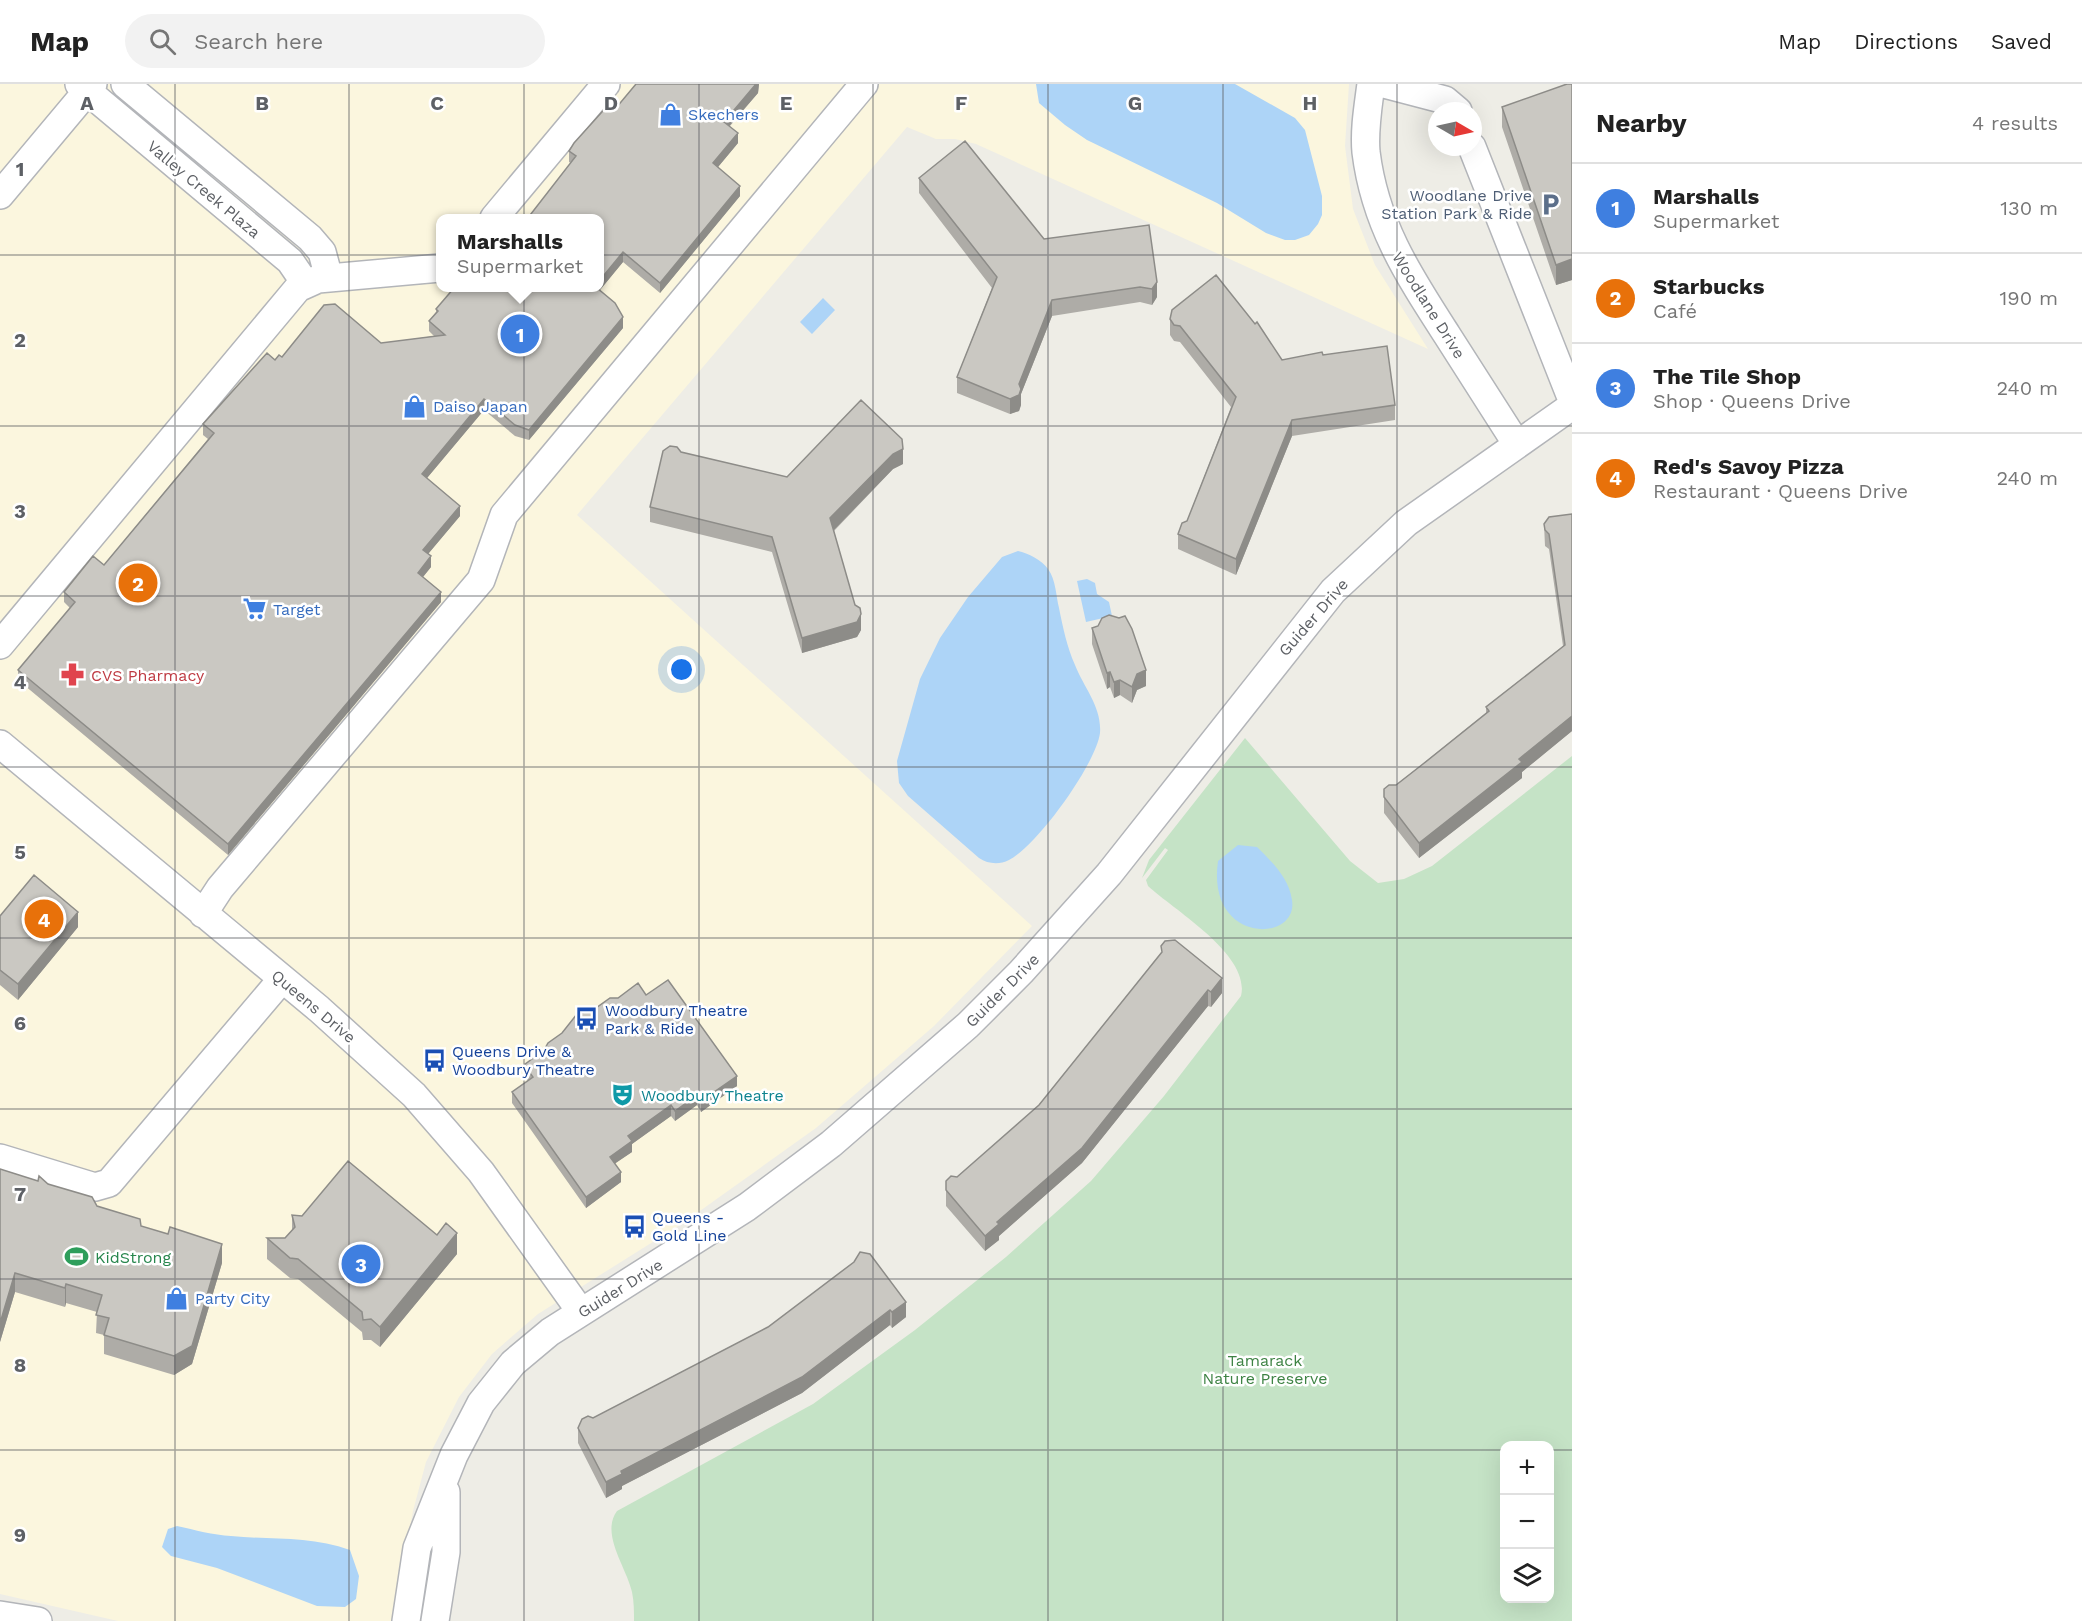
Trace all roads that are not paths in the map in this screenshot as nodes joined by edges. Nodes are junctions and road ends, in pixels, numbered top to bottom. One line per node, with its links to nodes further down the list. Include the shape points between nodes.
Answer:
1 (125, 84): 12 (street, Valley Creek Plaza, via 310,238 322,252)
2 (606, 84): 10 (street)
3 (864, 84): 18 (street, via 504,515 481,580 220,888)
4 (1371, 84): 15 (street, Woodlane Drive, via 1366,151 1384,227 1401,264)
5 (1384, 84): 7 (street)
6 (86, 86): 9 (street); 12 (street, Valley Creek Plaza)
7 (1447, 102)
8 (1476, 156): 13 (street)
9 (0, 195)
10 (498, 214)
11 (436, 268): 12 (street)
12 (317, 280): 16 (street, via 282,306)
13 (1572, 400)
14 (1572, 406): 15 (street, Guider Drive)
15 (1516, 443): 21 (street, Guider Drive, via 1406,523 1333,591 1109,874 968,1025 831,1144 747,1207)
16 (0, 645)
17 (0, 744): 18 (street, Queens Drive)
18 (203, 914): 19 (street, Queens Drive)
19 (282, 979): 20 (street, via 110,1183 94,1187); 21 (street, Queens Drive, via 428,1109 481,1172)
20 (0, 1158)
21 (581, 1312): 22 (street, Guider Drive, via 534,1345 501,1376 471,1419)
22 (446, 1481): 25 (street, Guider Drive, via 417,1548); 26 (street, Guider Drive, via 446,1552)
23 (0, 1615): 24 (street)
24 (38, 1621)
25 (406, 1621)
26 (435, 1621)

